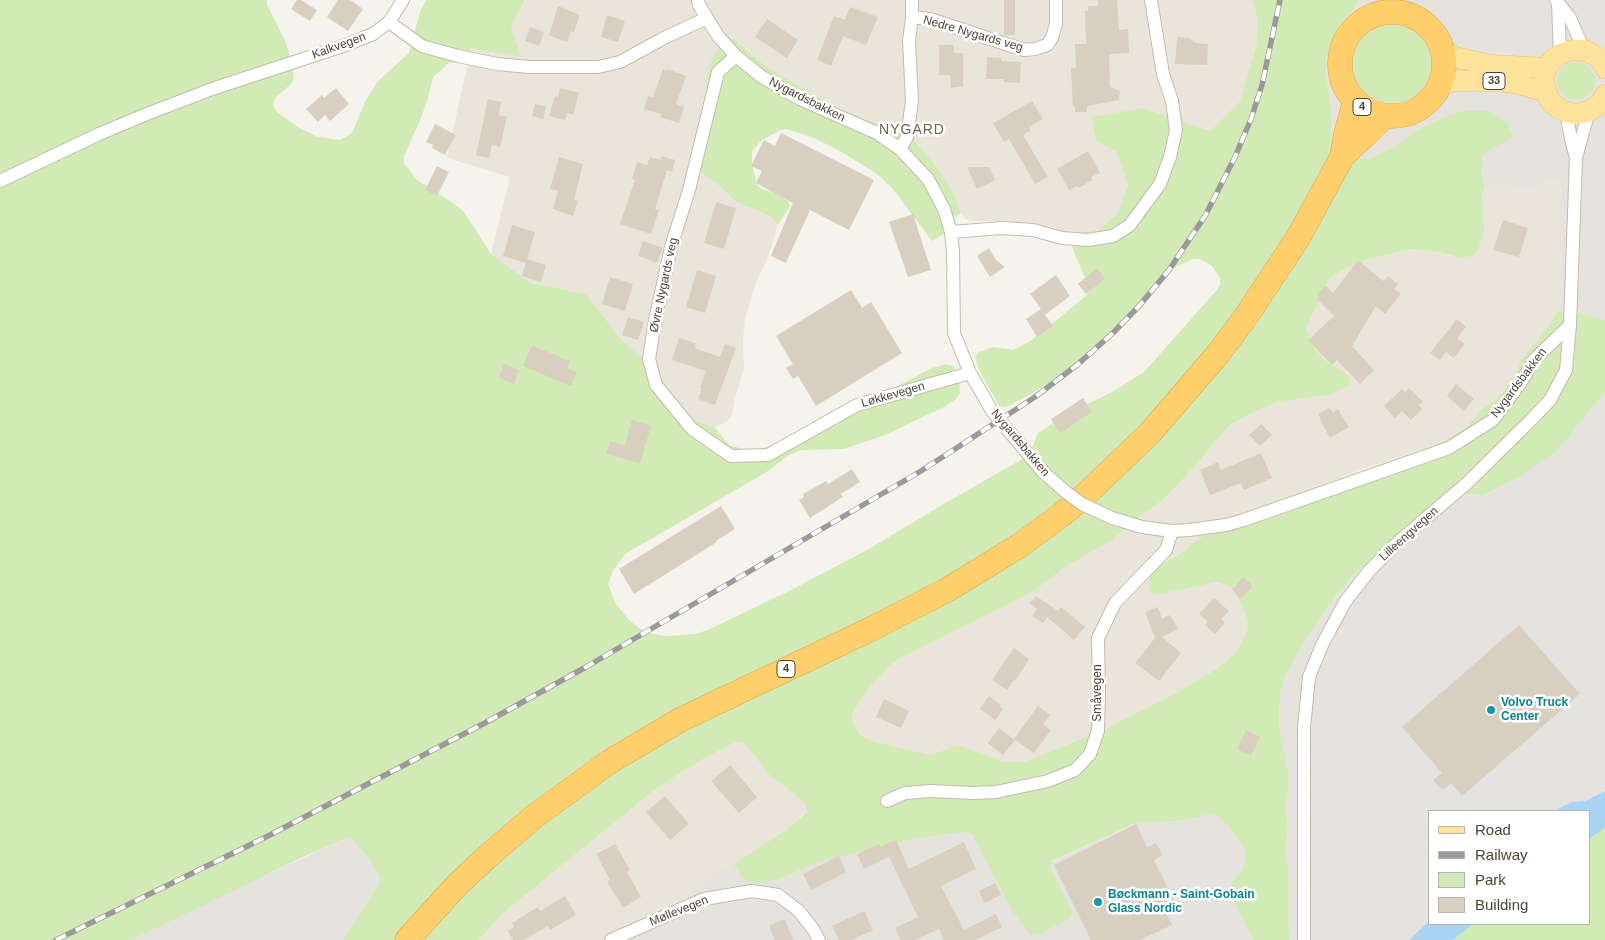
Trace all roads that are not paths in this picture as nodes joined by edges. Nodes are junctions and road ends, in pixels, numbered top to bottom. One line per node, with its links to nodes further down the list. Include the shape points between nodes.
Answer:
1 (403, 0): 11 (street)
2 (698, 0): 10 (street, Nygardsbakken)
3 (912, 0): 9 (street)
4 (1056, 0): 9 (street, Nedre Nygards veg, via 1056,24 1052,38 1047,45 1035,49 1024,50 930,19)
5 (1151, 0): 28 (street, via 1176,130 1160,184 1130,225 1113,236 1088,240 1002,228)
6 (1557, 2): 12 (street, via 1570,18); 15 (street)
7 (1382, 6): 8 (highway, 4, via 1397,12); 20 (highway, 4, via 1353,29 1344,42 1340,73 1345,88)
8 (1412, 8): 13 (highway, 4, via 1430,27)
9 (912, 17): 24 (street, via 909,41 912,101 907,137)
10 (707, 18): 11 (street, via 620,62 598,67 529,67 458,56 422,46); 14 (street, Nygardsbakken)
11 (389, 22): 27 (street, Kalkvegen, via 373,34 346,45 212,89 100,134)
12 (1584, 50): 15 (main road, 33, via 1572,50); 16 (main road, via 1599,58)
13 (1444, 53): 15 (main road, 33, via 1490,65); 17 (highway, 4)
14 (736, 56): 24 (street, Nygardsbakken, via 762,77 800,99 877,133); 31 (street, Øvre Nygards veg, via 718,72 671,247 650,359 656,385 692,429 731,456)
15 (1553, 61): 18 (main road, via 1544,84)
16 (1605, 68)
17 (1441, 84): 18 (main road, 33, via 1496,81); 23 (highway, 4, via 1424,106 1399,116)
18 (1546, 92): 21 (main road, via 1554,105)
19 (1605, 96): 22 (main road)
20 (1355, 101): 23 (highway, 4); 25 (highway, 4)
21 (1566, 112): 22 (main road); 26 (street, Lilleengvegen)
22 (1588, 112): 26 (street, Lilleengvegen)
23 (1385, 116): 25 (highway, 4)
24 (900, 149): 28 (street, Nygardsbakken, via 928,179 944,209)
25 (1342, 157): 34 (highway, 4, via 1298,238 1218,354 1150,433 1060,516 1019,546 947,590 680,720 609,762 535,816 488,856 440,902)
26 (1576, 158): 29 (street, Lilleengvegen)
27 (0, 180)
28 (951, 232): 30 (street, Nygardsbakken, via 954,333)
29 (1570, 325): 32 (street, Nygardsbakken, via 1535,359 1493,420 1449,448 1244,520 1207,528); 37 (street, Lilleengvegen, via 1566,370 1550,400 1466,484 1369,571 1345,602 1322,645 1309,677 1304,728)
30 (970, 373): 31 (street, Løkkevegen, via 857,405); 32 (street, Nygardsbakken, bridge, via 992,411 1043,472 1066,493 1112,518 1142,527)
31 (768, 455)
32 (1172, 530): 33 (street, Småvegen, via 1166,550 1115,603 1098,638 1098,731 1090,754 1075,770 1048,782 996,792 905,793)
33 (887, 801)
34 (407, 940)
35 (611, 940): 36 (street, Møllevegen, via 704,899 752,891 778,896 799,911)
36 (819, 940)
37 (1304, 940)

